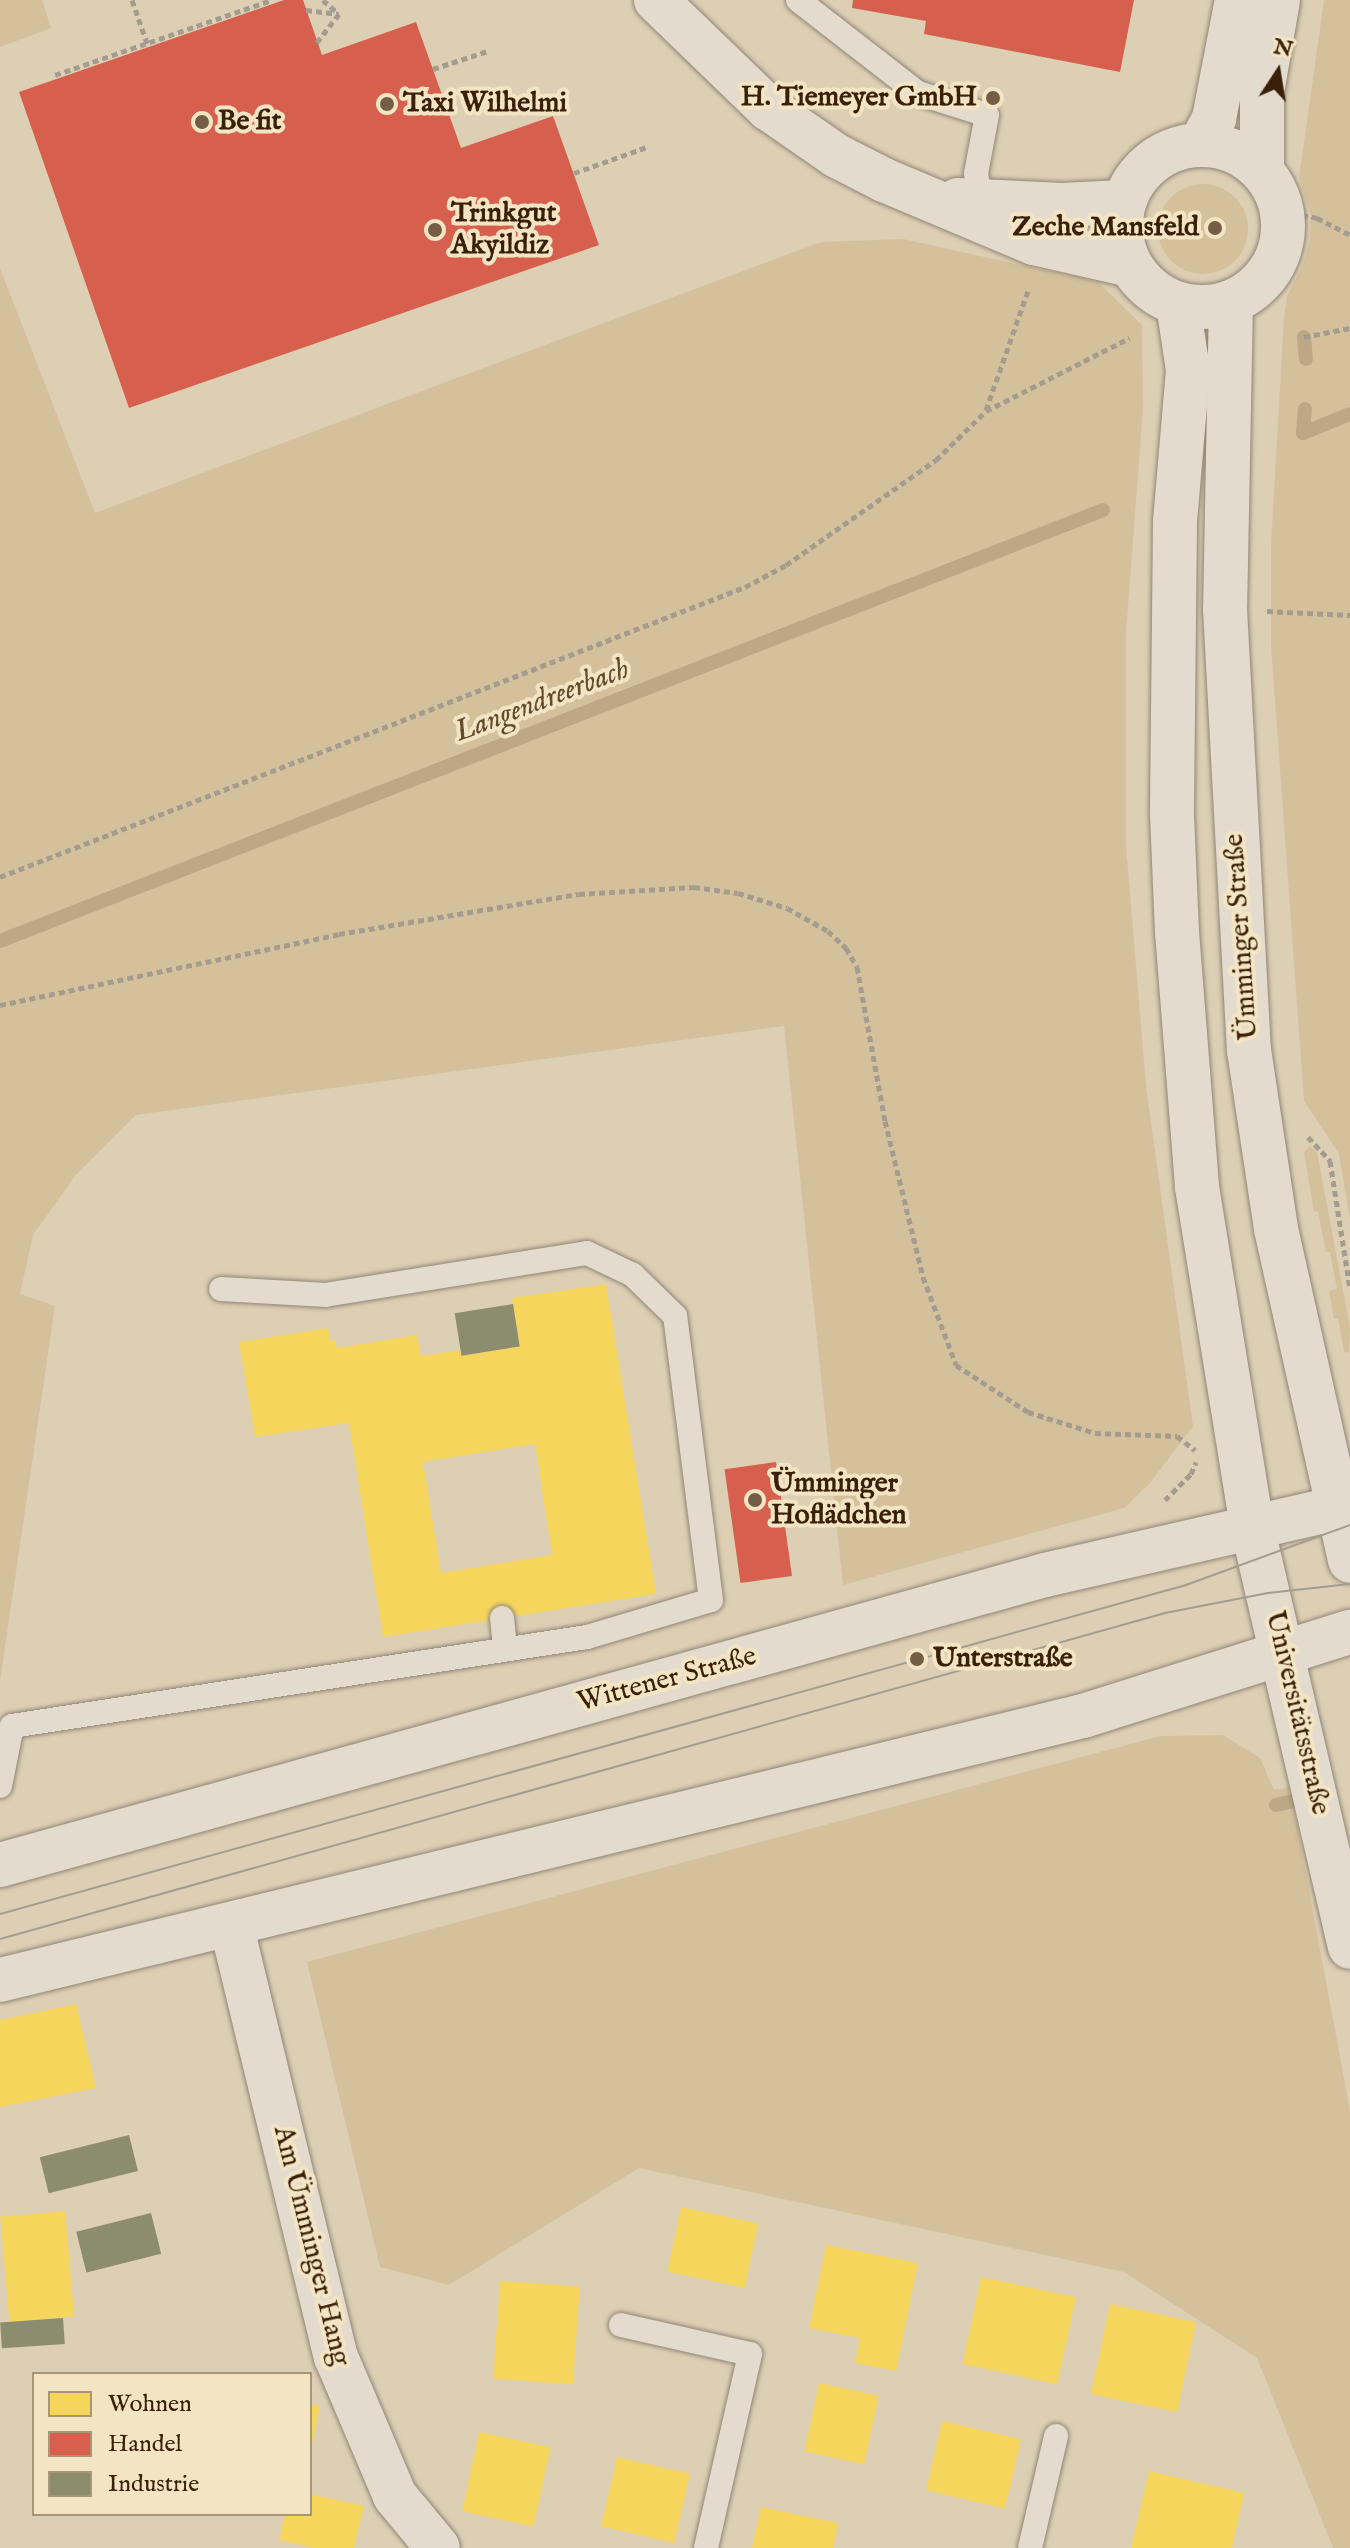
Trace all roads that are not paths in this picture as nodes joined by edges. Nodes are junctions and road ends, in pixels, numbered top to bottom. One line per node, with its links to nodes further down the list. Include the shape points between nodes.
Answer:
1 (656, 0): 8 (main road, via 732,77 808,138 884,180)
2 (798, 0): 8 (lane, via 918,93 987,115 976,173)
3 (1237, 0): 5 (main road, via 1214,119)
4 (1278, 0): 6 (main road, via 1262,92)
5 (1200, 145): 6 (main road, via 1245,157); 7 (main road, via 1164,154 1148,165)
6 (1262, 171): 10 (main road, via 1282,211 1283,239 1262,282)
7 (1124, 202): 8 (main road); 9 (main road, via 1121,227)
8 (982, 211): 9 (main road, via 1034,243)
9 (1130, 265): 11 (main road, via 1150,288)
10 (1231, 302): 11 (main road, via 1204,308); 13 (main road, Ümminger Straße, via 1225,609 1249,1050 1276,1229)
11 (1178, 304): 14 (main road, via 1188,370 1175,522 1171,729 1177,932 1197,1187)
12 (221, 1289): 18 (lane, via 326,1295 587,1253 633,1275 675,1316 711,1600 587,1637)
13 (1343, 1506): 14 (main road, Wittener Straße); 15 (main road, Ümminger Straße)
14 (1252, 1526): 19 (main road, Universitätsstraße); 21 (main road, Wittener Straße, via 1030,1579)
15 (1350, 1561)
16 (502, 1618): 18 (lane)
17 (1350, 1632): 19 (main road)
18 (505, 1649): 20 (lane, via 12,1726)
19 (1283, 1654): 22 (main road, via 1083,1716); 23 (main road, Universitätsstraße)
20 (0, 1786)
21 (0, 1865)
22 (231, 1924): 24 (main road); 27 (main road, Am Ümminger Hang, via 336,2357 395,2496)
23 (1350, 1947)
24 (0, 1980)
25 (621, 2325): 28 (lane, via 750,2354)
26 (1056, 2436): 29 (lane)
27 (438, 2548)
28 (706, 2548)
29 (1030, 2548)

